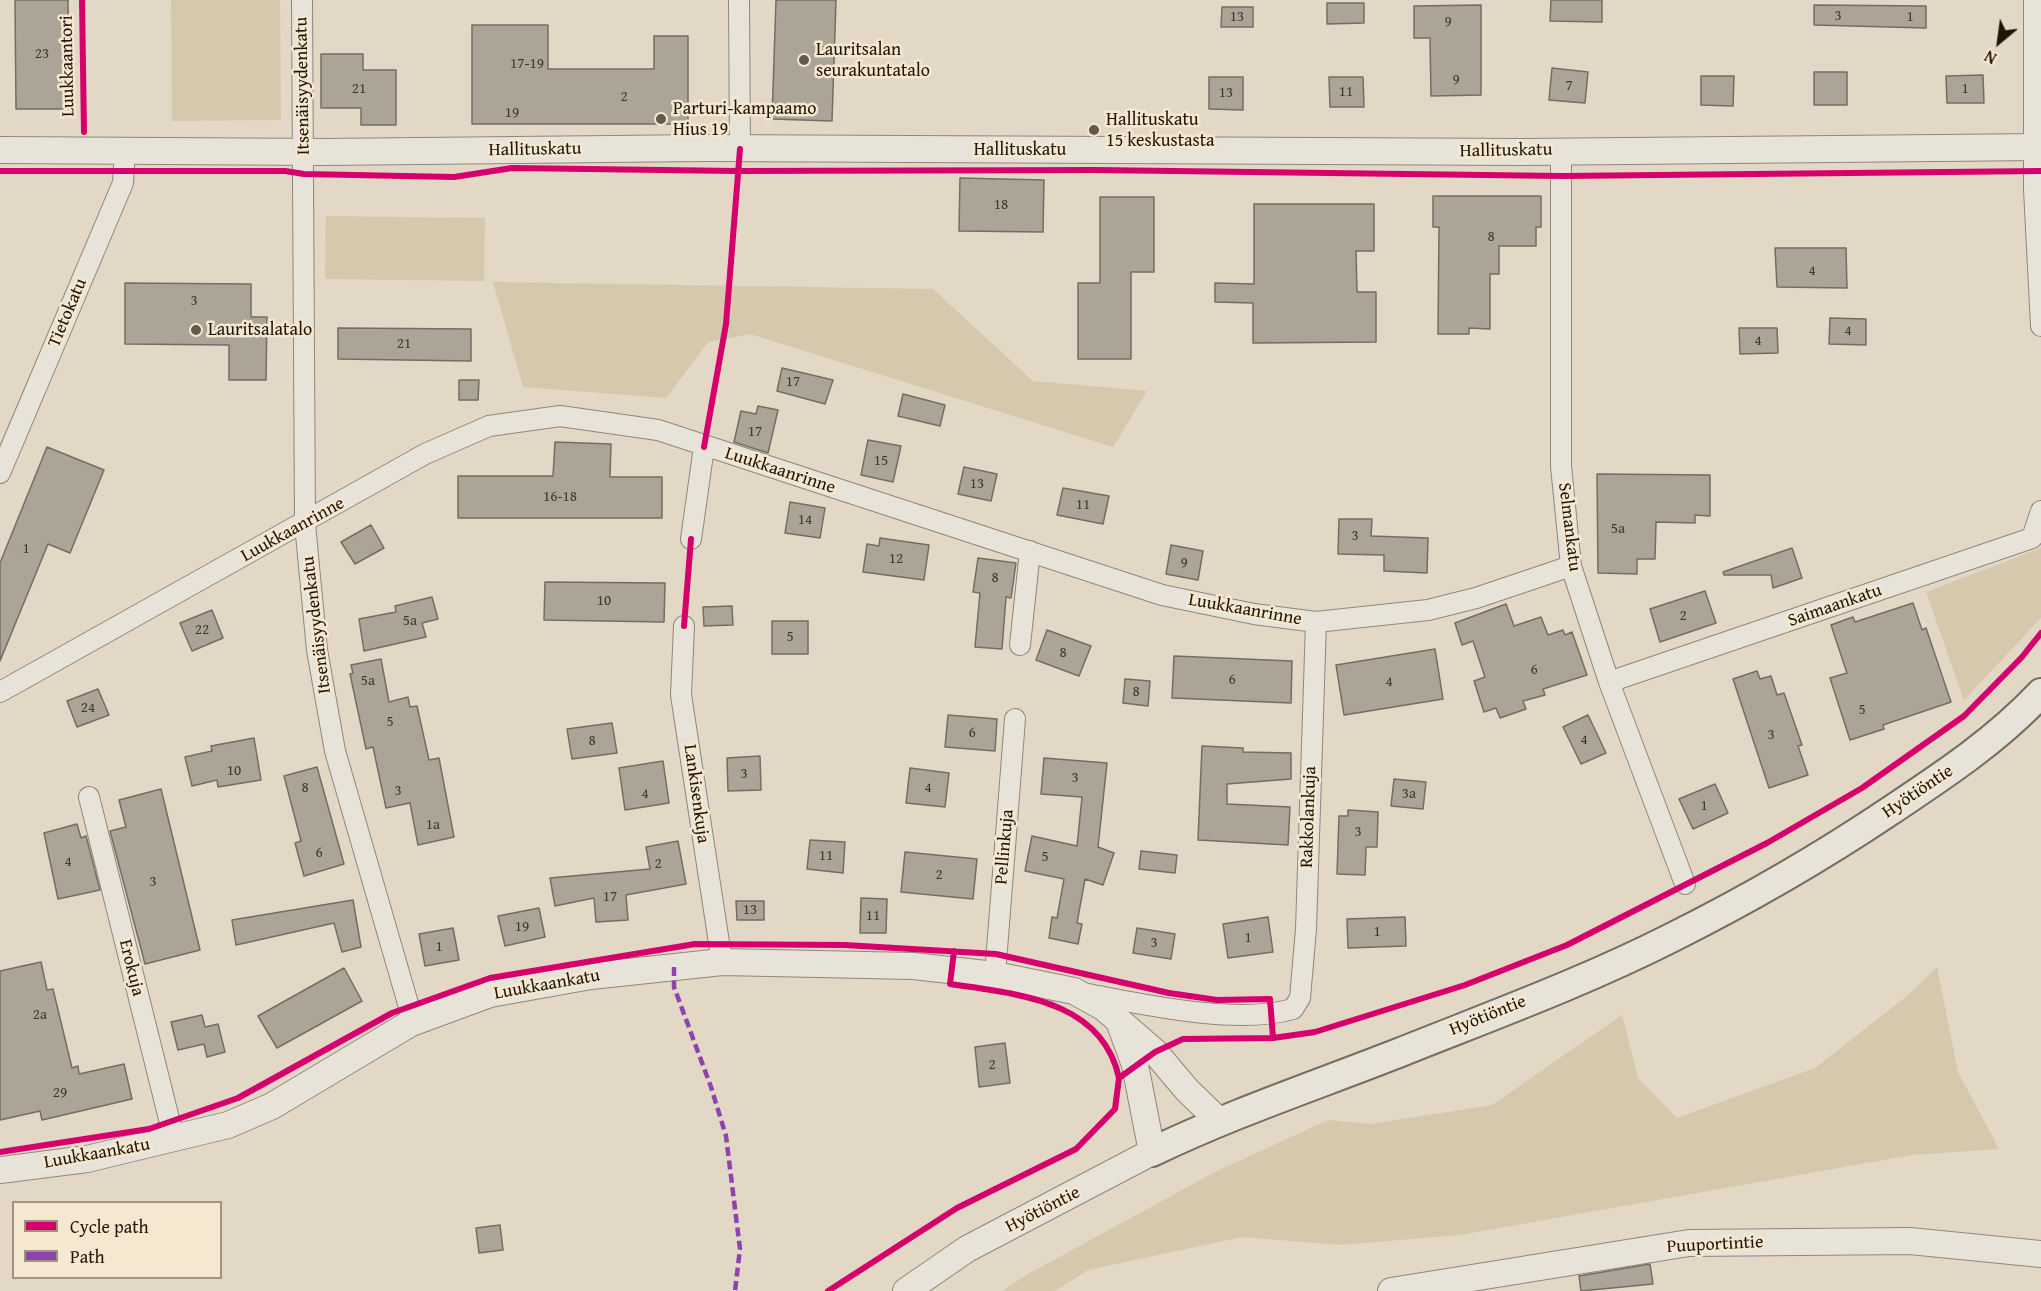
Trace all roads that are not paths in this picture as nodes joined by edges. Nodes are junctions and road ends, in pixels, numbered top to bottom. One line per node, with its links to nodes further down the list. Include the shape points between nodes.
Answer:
1 (302, 0): 8 (street, Itsenäisyydenkatu)
2 (739, 0): 5 (street)
3 (2034, 0): 4 (street)
4 (2038, 147): 9 (street, Hallituskatu); 10 (street, via 2034,189)
5 (740, 149): 8 (street, Hallituskatu); 9 (street, Hallituskatu)
6 (0, 150): 7 (street, Hallituskatu)
7 (125, 151): 8 (street, Hallituskatu); 12 (street, Tietokatu, via 123,183)
8 (304, 151): 14 (street, Itsenäisyydenkatu)
9 (1561, 151): 17 (street, Selmankatu, via 1561,466)
10 (2041, 326)
11 (704, 447): 14 (street, Luukkaanrinne, via 658,430 560,416 489,426 425,454); 15 (street); 16 (street, Luukkaanrinne)
12 (0, 472)
13 (2041, 511): 21 (street, Saimaankatu, via 2032,538)
14 (305, 524): 22 (street, Luukkaanrinne); 31 (street, Itsenäisyydenkatu, via 317,651 334,751)
15 (691, 538)
16 (1030, 551): 18 (street, Luukkaanrinne, via 1162,595); 20 (street)
17 (1571, 566): 18 (street, Luukkaanrinne, via 1428,610); 21 (street, Selmankatu)
18 (1316, 622): 29 (street, Rakkolankuja, via 1305,929 1300,998 1293,1009 1271,1016 1235,1014 1153,1006)
19 (684, 626): 27 (street, Lankisenkuja, via 681,695)
20 (1020, 645)
21 (1610, 682): 26 (street, Selmankatu)
22 (0, 692)
23 (2041, 693): 32 (main road, Hyötiöntie, via 1969,758 1864,829 1680,934 1529,1000)
24 (1015, 719): 28 (street, Pellinkuja)
25 (89, 797): 33 (street, Erokuja)
26 (1685, 884)
27 (722, 962): 28 (street, Luukkaankatu, via 913,966); 31 (street, Luukkaankatu, via 591,976 490,994)
28 (995, 975): 29 (street, Luukkaankatu)
29 (1074, 991): 30 (street, Luukkaankatu)
30 (1119, 1021): 32 (street, Luukkaankatu, via 1155,1052); 34 (street, via 1135,1065)
31 (411, 1023): 33 (street, Luukkaankatu, via 272,1106 228,1125)
32 (1218, 1120): 34 (main road, Hyötiöntie)
33 (174, 1139): 35 (street, Luukkaankatu, via 87,1159)
34 (1152, 1152): 37 (street, Hyötiöntie, via 967,1250)
35 (0, 1170)
36 (2041, 1254): 38 (street, Puuportintie, via 1910,1241 1689,1243)
37 (906, 1291)
38 (1391, 1291)

